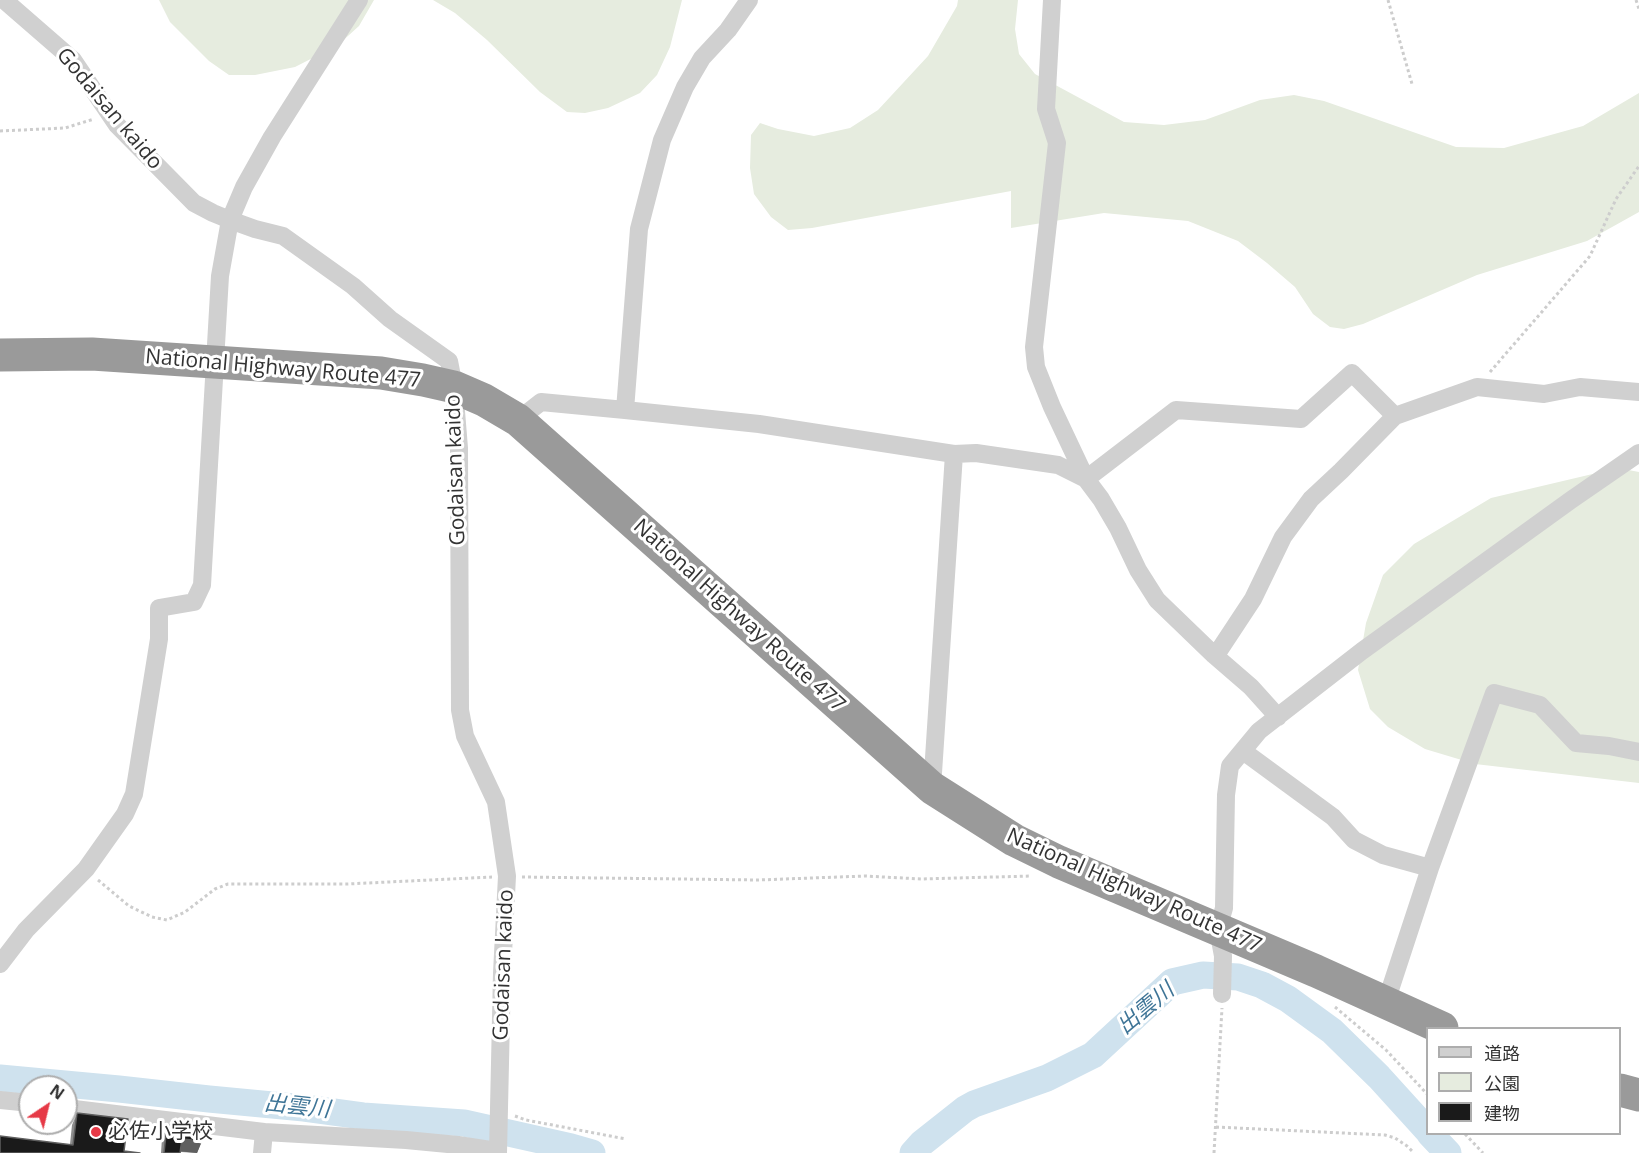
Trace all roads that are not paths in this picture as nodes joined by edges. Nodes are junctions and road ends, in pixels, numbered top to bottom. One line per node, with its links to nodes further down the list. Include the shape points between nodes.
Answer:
1 (4, 0): 5 (street, Godaisan kaido, via 73,60 117,125 194,203)
2 (359, 0): 5 (street, via 272,137)
3 (748, 0): 10 (street, via 702,58 662,141 639,229)
4 (1052, 0): 15 (street, via 1046,109 1057,143 1034,347 1036,367)
5 (230, 220): 7 (street, via 220,276); 8 (street, Godaisan kaido, via 283,236 352,286 449,361)
6 (0, 355): 7 (highway, National Highway Route 477, via 92,354)
7 (214, 362): 8 (highway, National Highway Route 477, via 381,373); 23 (street, via 202,585 194,602 159,608 159,639 135,794 86,869 26,930)
8 (454, 387): 12 (highway, National Highway Route 477); 33 (street, Godaisan kaido, via 459,448 460,710 465,736 496,802 507,876)
9 (1639, 393): 11 (street, via 1580,387 1544,394 1477,387)
10 (625, 410): 12 (street, via 541,402); 14 (street, via 759,424)
11 (1395, 416): 15 (street, via 1352,373 1302,419 1176,410); 16 (street, via 1311,499 1283,537 1253,600)
12 (518, 420): 20 (highway, National Highway Route 477)
13 (1639, 453): 17 (street, via 1362,651)
14 (954, 454): 15 (street, via 976,453 1058,465); 20 (street)
15 (1086, 479): 16 (street, via 1157,600)
16 (1214, 655): 17 (street)
17 (1278, 717): 18 (street)
18 (1242, 751): 21 (street, via 1333,817 1354,840 1383,855); 22 (street, via 1230,766 1226,795)
19 (1639, 752): 21 (street, via 1576,743 1539,705 1494,693)
20 (932, 788): 22 (highway, National Highway Route 477, via 1014,840)
21 (1430, 868): 25 (street)
22 (1221, 942): 24 (street); 25 (highway, National Highway Route 477)
23 (0, 964)
24 (1222, 994)
25 (1386, 1002): 26 (highway, National Highway Route 477)
26 (1438, 1027)
27 (1621, 1090): 28 (highway)
28 (1639, 1095)
29 (0, 1100): 30 (street)
30 (18, 1102)
31 (78, 1109): 32 (street)
32 (264, 1132): 33 (street); 34 (street)
33 (497, 1148)
34 (262, 1153)

